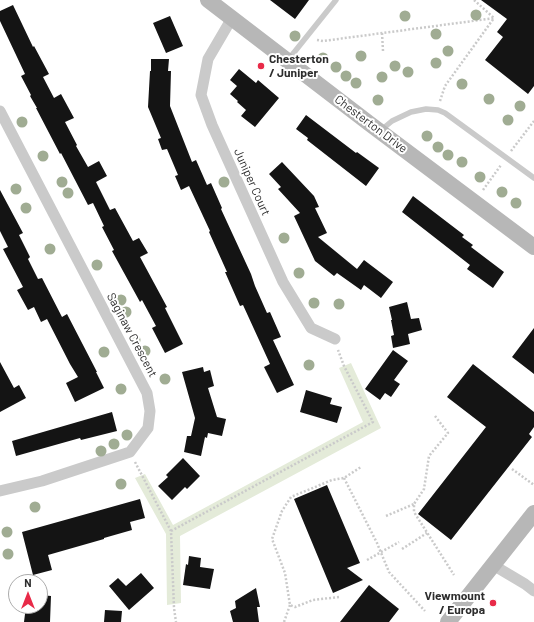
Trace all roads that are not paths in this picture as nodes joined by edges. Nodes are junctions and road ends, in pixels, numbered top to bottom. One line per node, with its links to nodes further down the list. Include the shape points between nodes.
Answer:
1 (208, 0): 3 (street, Chesterton Drive)
2 (336, 0): 4 (lane)
3 (232, 18): 4 (street, Chesterton Drive); 9 (street, Juniper Court, via 208,60 201,95 283,282 311,328)
4 (288, 61): 6 (street, Chesterton Drive)
5 (0, 111): 10 (street, Saginaw Crescent, via 147,393 150,411 148,428 130,452 42,481)
6 (380, 131): 7 (lane, via 392,121 411,112 438,110 446,113); 8 (street, Chesterton Drive)
7 (534, 178)
8 (534, 246)
9 (334, 340)
10 (0, 491)
11 (534, 513): 12 (street)
12 (493, 565): 13 (street); 14 (street)
13 (534, 591)
14 (448, 622)

